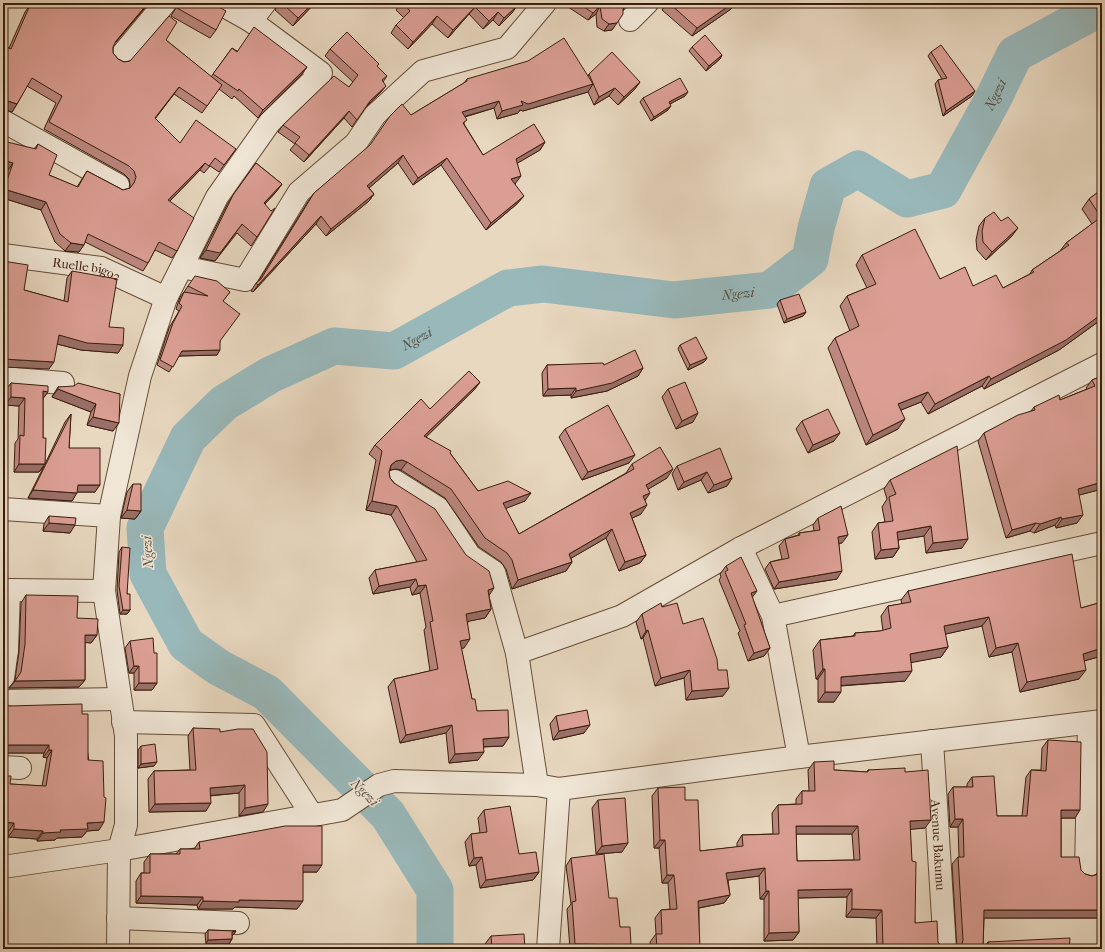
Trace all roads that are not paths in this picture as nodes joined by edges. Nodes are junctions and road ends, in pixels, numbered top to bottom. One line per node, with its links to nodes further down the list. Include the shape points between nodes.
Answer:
1 (165, 3): 8 (street)
2 (219, 3): 7 (street)
3 (265, 3): 7 (street)
4 (545, 3): 12 (street, via 508,48 423,71 375,115 356,143 299,192 245,280)
5 (647, 3): 6 (street)
6 (630, 20)
7 (251, 21): 12 (street, via 320,73 270,122 217,197)
8 (120, 57)
9 (3, 121): 10 (street)
10 (118, 186)
11 (3, 255): 13 (street, Ruelle bigo2, via 101,268)
12 (182, 267): 13 (street)
13 (166, 298): 19 (street, via 140,376)
14 (1100, 367): 21 (street)
15 (3, 378): 16 (street)
16 (63, 383)
17 (395, 481): 25 (street, via 438,508 470,556 494,572)
18 (3, 509): 19 (street)
19 (109, 516): 22 (street)
20 (1102, 543): 23 (street)
21 (741, 548): 23 (street); 25 (street, via 622,616)
22 (104, 591): 24 (street, via 9,590); 27 (street)
23 (773, 616): 32 (street)
24 (5, 650): 26 (street)
25 (517, 653): 33 (street)
26 (3, 678)
27 (119, 699): 28 (street); 29 (street)
28 (3, 701)
29 (123, 722): 35 (street, via 254,725); 36 (street, via 126,736 126,825)
30 (1096, 722): 31 (street); 38 (street)
31 (932, 741): 32 (street); 43 (street, Avenue Bakumu)
32 (799, 757): 34 (street)
33 (537, 785): 34 (street); 35 (street, via 394,781 379,785 342,810)
34 (559, 789): 42 (street)
35 (312, 815): 36 (street)
36 (119, 850): 37 (street); 39 (street)
37 (3, 867)
38 (1086, 871)
39 (118, 918): 40 (street); 41 (street)
40 (238, 923)
41 (118, 949)
42 (548, 949)
43 (945, 949)

